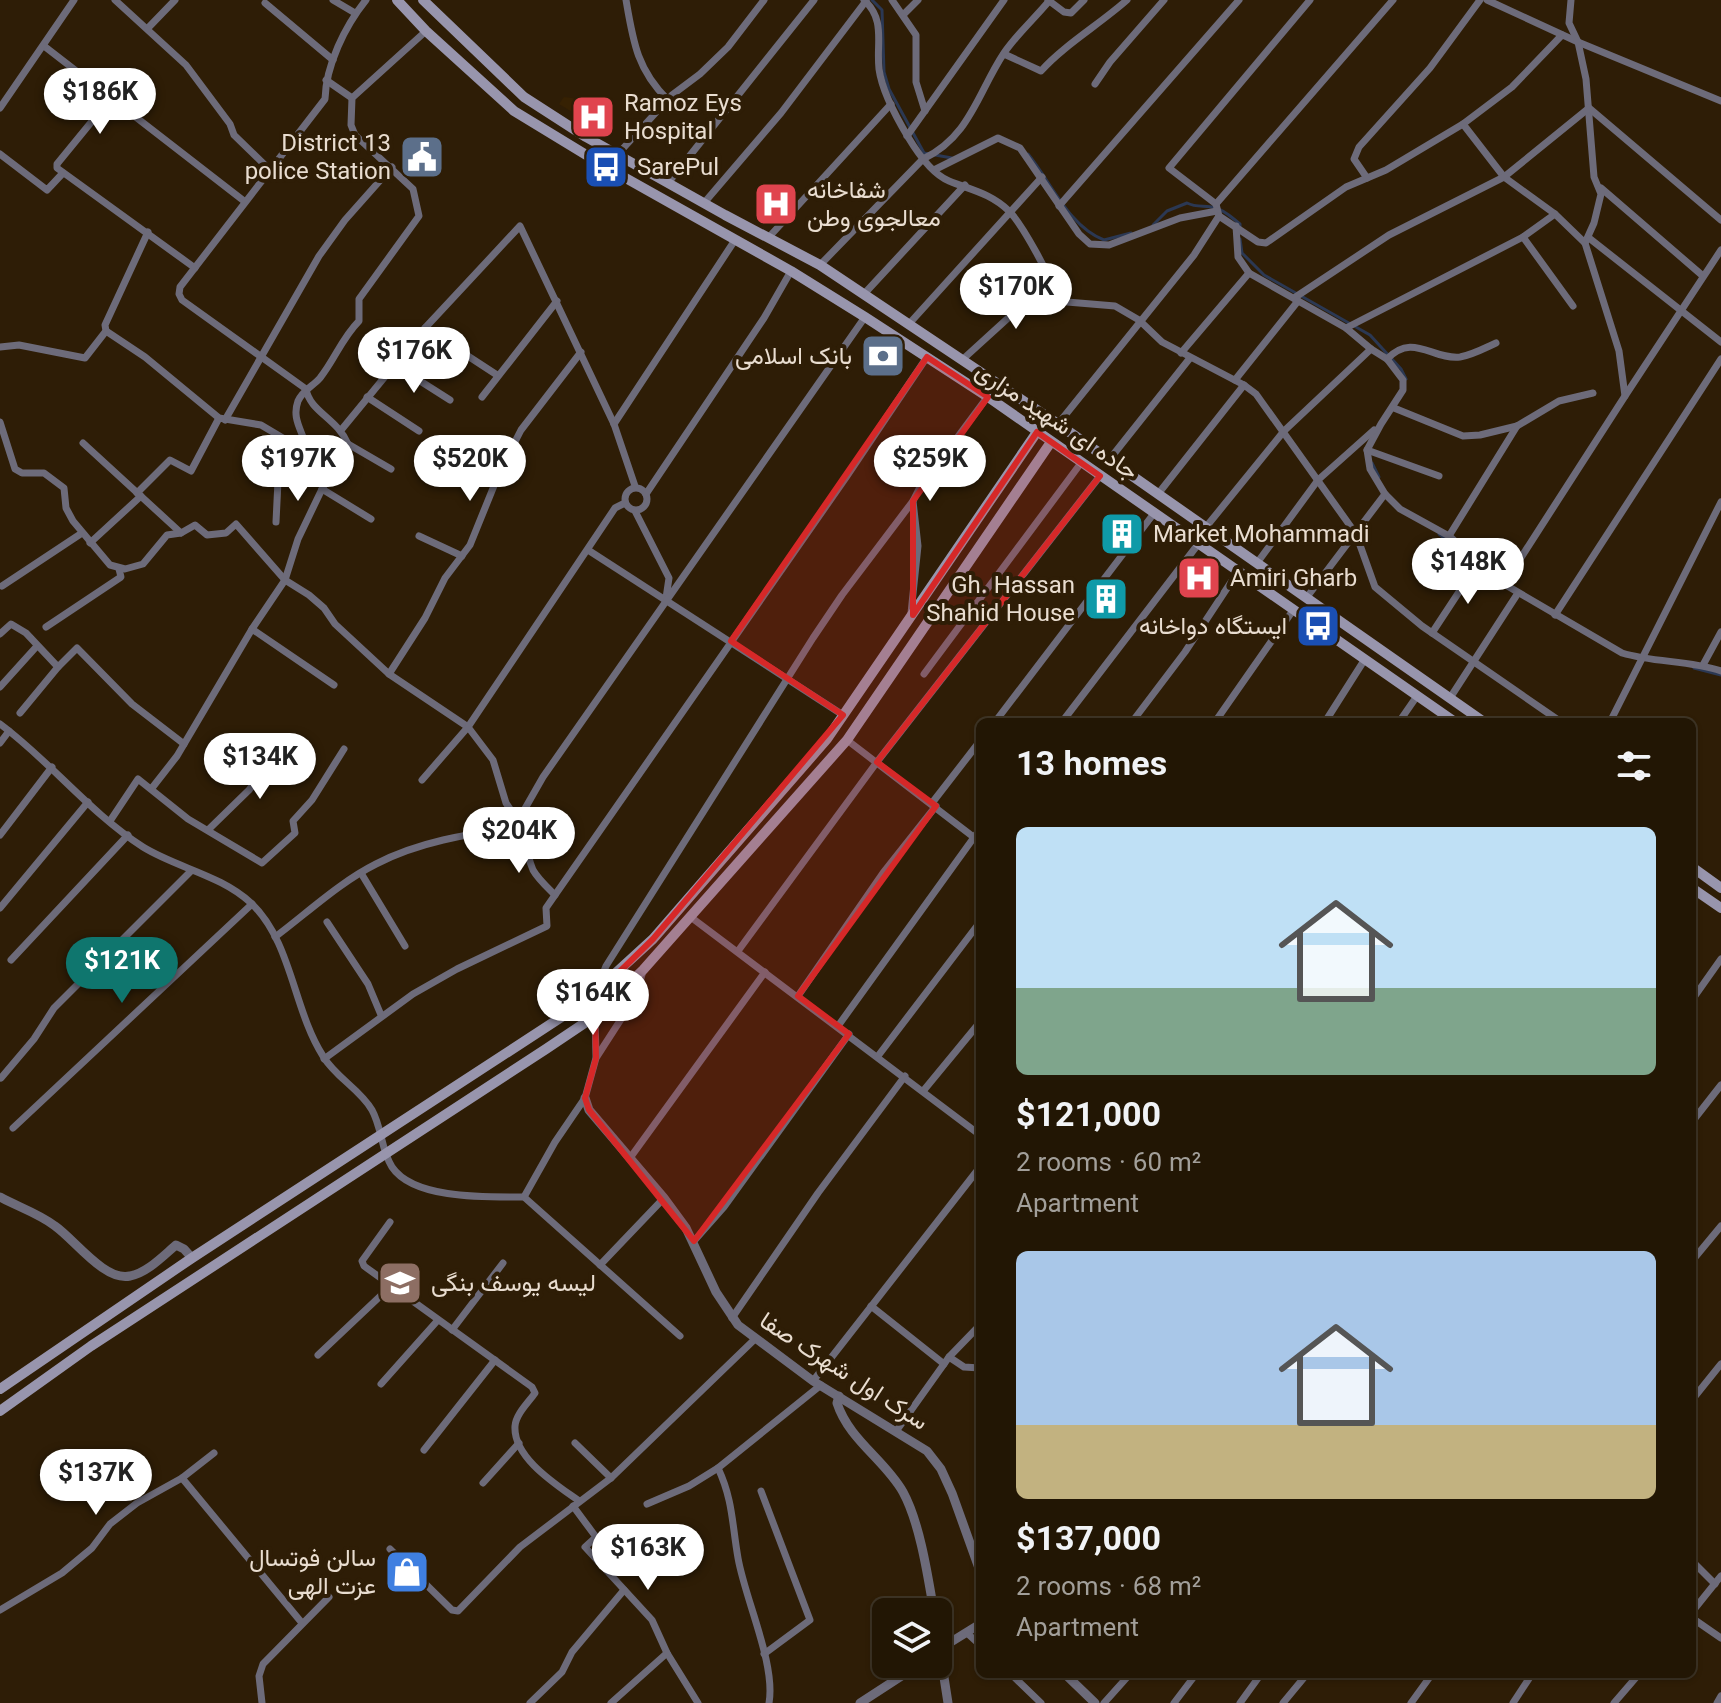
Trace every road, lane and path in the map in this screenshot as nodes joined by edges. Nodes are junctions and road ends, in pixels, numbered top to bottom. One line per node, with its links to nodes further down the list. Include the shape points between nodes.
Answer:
1 (74, 0): 32 (street)
2 (115, 0): 28 (street)
3 (175, 0): 28 (street)
4 (333, 0): 26 (street)
5 (366, 0): 26 (street)
6 (397, 0): 29 (main road, جاده ای شهید مزاری)
7 (423, 0): 48 (main road, via 524,97)
8 (626, 0): 39 (street, via 641,67)
9 (764, 0): 39 (street, via 728,47)
10 (814, 0): 58 (street)
11 (865, 0): 41 (street, via 878,17 879,70); 62 (street, via 781,113)
12 (892, 0): 27 (street)
13 (918, 0): 27 (street)
14 (1004, 0): 44 (street)
15 (1049, 0): 16 (street, via 1071,13); 33 (street)
16 (1084, 0)
17 (1127, 0): 33 (street, via 1041,71)
18 (1164, 0): 36 (street)
19 (1239, 0): 63 (street)
20 (1310, 0): 64 (street, via 1169,168)
21 (1393, 0): 64 (street)
22 (1480, 0): 57 (street, via 1430,68 1359,147 1354,159)
23 (1487, 0): 30 (street)
24 (1571, 0): 31 (street, via 1569,23)
25 (265, 3): 34 (street)
26 (355, 13): 34 (street)
27 (904, 14): 44 (street, via 916,35 916,82)
28 (148, 28): 52 (street, via 186,65 243,147)
29 (426, 31): 38 (street); 51 (main road, جاده ای شهید مزاری, via 514,111)
30 (1562, 35): 31 (street); 45 (street, via 1512,87)
31 (1578, 42): 40 (street); 43 (street)
32 (44, 46): 37 (street); 42 (street)
33 (1004, 54): 49 (street, via 959,131 939,152)
34 (333, 60): 35 (street)
35 (326, 80): 38 (street); 52 (street, via 325,99)
36 (1095, 84)
37 (111, 98): 54 (street, via 57,164); 61 (street)
38 (352, 98): 50 (street, via 355,135)
39 (668, 100): 48 (street)
40 (1721, 101)
41 (891, 104): 46 (street); 70 (street)
42 (0, 108)
43 (1589, 108): 56 (street); 60 (street); 67 (street)
44 (925, 111): 46 (street)
45 (1463, 124): 56 (street); 57 (street)
46 (907, 136): 49 (street)
47 (0, 154): 54 (street, via 47,190)
48 (617, 154): 51 (street); 58 (main road)
49 (923, 159): 53 (street); 75 (street)
50 (392, 167): 98 (street, via 319,256); 109 (street, via 413,189 419,216 359,299 359,321 318,381)
51 (606, 167): 72 (main road, جاده ای شهید مزاری)
52 (269, 169): 61 (street)
53 (934, 170): 55 (street, via 998,138 1020,148); 59 (street, via 947,181)
54 (63, 173): 69 (street)
55 (1042, 177): 63 (street); 65 (street)
56 (1504, 177): 66 (street); 82 (street, via 1389,235)
57 (1367, 178): 68 (street, via 1266,243)
58 (668, 183): 62 (main road)
59 (965, 185): 65 (street); 81 (street)
60 (1599, 186): 73 (street); 79 (street)
61 (244, 201): 76 (street)
62 (704, 203): 70 (main road)
63 (1059, 206): 64 (street, via 1079,234 1100,246)
64 (1217, 210): 68 (street); 87 (street, via 1194,255)
65 (1011, 213): 80 (street); 88 (street)
66 (1555, 214): 71 (street); 73 (street)
67 (1721, 220)
68 (1236, 226): 78 (street, via 1238,257)
69 (148, 232): 76 (street); 91 (street)
70 (769, 237): 75 (main road)
71 (1523, 237): 84 (street); 90 (street)
72 (735, 240): 77 (main road, جاده ای شهید مزاری); 119 (street)
73 (1587, 240): 85 (street); 111 (street, via 1619,351)
74 (1721, 250): 79 (street)
75 (820, 265): 81 (main road)
76 (195, 268): 98 (street, via 180,287 182,300)
77 (791, 271): 86 (main road, جاده ای شهید مزاری); 142 (street)
78 (1249, 273): 82 (street); 97 (street)
79 (1703, 276): 85 (street)
80 (1050, 280): 87 (street, via 1067,302 1115,306); 103 (street)
81 (864, 294): 88 (main road)
82 (1296, 300): 90 (street); 106 (street)
83 (557, 301): 89 (street, via 520,226); 96 (street); 105 (street)
84 (1573, 306)
85 (1681, 311): 92 (street); 111 (street)
86 (865, 317): 99 (main road, جاده ای شهید مزاری); 172 (street)
87 (1139, 320): 97 (street); 120 (street)
88 (908, 325): 103 (main road)
89 (425, 328): 104 (street); 105 (street)
90 (1346, 328): 95 (street)
91 (106, 331): 94 (street, via 84,359 19,345); 117 (street)
92 (1721, 342)
93 (1496, 343): 101 (street, via 1457,357 1403,348)
94 (0, 347)
95 (1371, 349): 101 (street); 125 (street)
96 (581, 352): 119 (street); 162 (street, via 521,430)
97 (1181, 353): 100 (street)
98 (261, 355): 109 (street); 117 (street)
99 (927, 357): 114 (main road, جاده ای شهید مزاری); 181 (street)
100 (1190, 358): 106 (street); 134 (street)
101 (1387, 359): 116 (street, via 1403,380)
102 (1721, 359): 174 (street)
103 (962, 360): 107 (main road)
104 (395, 365): 112 (street); 115 (street)
105 (497, 375): 113 (street)
106 (1235, 380): 108 (street)
107 (997, 384): 114 (street); 120 (main road)
108 (1244, 385): 125 (street); 143 (street)
109 (306, 389): 123 (street, via 308,401); 131 (street, via 295,417 303,437)
110 (1593, 393): 122 (street, via 1559,401)
111 (1625, 396): 168 (street)
112 (367, 397): 123 (street); 124 (street)
113 (482, 397)
114 (988, 397): 126 (main road, جاده ای شهید مزاری); 146 (street)
115 (450, 400)
116 (1394, 408): 121 (street); 122 (street, via 1463,436)
117 (222, 419): 131 (street, via 261,425); 145 (street, via 191,471 170,460)
118 (0, 422): 130 (street)
119 (614, 424): 140 (street)
120 (1058, 424): 134 (main road)
121 (1381, 424): 132 (street); 139 (street)
122 (1517, 426): 158 (street)
123 (342, 429): 129 (street)
124 (419, 431)
125 (1284, 431): 139 (street); 153 (street)
126 (1037, 432): 127 (main road, جاده ای شهید مزاری); 175 (main road)
127 (1051, 442): 135 (main road, جاده ای شهید مزاری); 211 (main road)
128 (83, 443): 145 (street)
129 (348, 444): 136 (street); 141 (street)
130 (9, 447): 133 (street); 154 (street, via 15,469 44,473 64,488 66,508)
131 (298, 447): 152 (street, via 287,475 278,481)
132 (1367, 450): 138 (street); 144 (street, via 1370,469)
133 (0, 455)
134 (1109, 460): 143 (main road)
135 (1081, 463): 137 (main road, جاده ای شهید مزاری); 190 (street)
136 (391, 469)
137 (1100, 476): 150 (main road, جاده ای شهید مزاری); 217 (street)
138 (1439, 476)
139 (1318, 480): 156 (street); 163 (street)
140 (635, 486): 142 (street); 148 (street, via 625,495)
141 (322, 489): 151 (street); 167 (street)
142 (646, 494): 149 (street, via 646,505)
143 (1158, 494): 153 (main road)
144 (1385, 494): 156 (street); 158 (street, via 1400,509)
145 (139, 495): 155 (street); 159 (street)
146 (913, 501): 175 (street, via 918,546); 191 (street)
147 (1721, 502): 184 (street)
148 (625, 503): 149 (street); 161 (street, via 615,508)
149 (635, 511): 172 (street, via 669,578)
150 (1155, 512): 160 (main road, جاده ای شهید مزاری); 198 (street)
151 (371, 519)
152 (276, 522)
153 (1206, 527): 163 (main road)
154 (82, 533): 159 (street); 169 (street)
155 (181, 533): 165 (street, via 167,535 143,564); 167 (street, via 195,525 207,535 226,533 236,524)
156 (1356, 534): 171 (street); 179 (street, via 1375,587)
157 (419, 536): 162 (street)
158 (1449, 536): 164 (street)
159 (90, 543): 165 (street)
160 (1199, 543): 166 (main road, جاده ای شهید مزاری); 199 (street)
161 (588, 550): 172 (street); 209 (street)
162 (462, 556): 189 (street)
163 (1257, 563): 171 (main road)
164 (1478, 563): 168 (street); 179 (street)
165 (119, 569): 176 (street, via 121,577)
166 (1239, 570): 173 (main road, جاده ای شهید مزاری); 200 (street)
167 (285, 580): 177 (street); 189 (street, via 324,608)
168 (1504, 584): 170 (street)
169 (2, 586)
170 (1518, 593): 174 (street); 185 (street)
171 (1307, 597): 195 (main road)
172 (666, 600): 181 (street); 224 (street, via 543,777)
173 (1294, 609): 183 (main road, جاده ای شهید مزاری); 201 (street)
174 (1555, 615): 184 (street)
175 (910, 619): 197 (main road)
176 (46, 627)
177 (252, 629): 192 (street); 213 (street)
178 (1721, 632): 186 (street)
179 (1432, 633): 185 (street)
180 (0, 634): 182 (street, via 11,624)
181 (731, 641): 191 (street); 235 (street)
182 (37, 646): 187 (street); 193 (street)
183 (1365, 659): 194 (main road, جاده ای شهید مزاری); 202 (street)
184 (1641, 659): 186 (street); 207 (street)
185 (1473, 661): 195 (street); 206 (street)
186 (1703, 665): 188 (street)
187 (58, 667): 196 (street); 213 (street, via 77,648 132,704)
188 (1721, 671)
189 (389, 674): 209 (street)
190 (924, 674)
191 (788, 678): 197 (street); 250 (street, via 606,966)
192 (334, 685)
193 (0, 687)
194 (1417, 696): 203 (street); 204 (main road, جاده ای شهید مزاری)
195 (1450, 698): 205 (main road)
196 (20, 713)
197 (843, 715): 249 (main road, via 653,939)
198 (998, 718)
199 (1065, 718)
200 (1135, 718)
201 (1218, 718)
202 (1328, 718)
203 (1402, 718)
204 (1449, 718)
205 (1478, 718)
206 (1555, 718)
207 (1612, 718)
208 (0, 724): 210 (street)
209 (468, 727): 219 (street); 224 (street, via 493,760)
210 (9, 731): 212 (street); 218 (street)
211 (847, 740): 217 (street); 239 (main road)
212 (0, 743)
213 (184, 744): 220 (street)
214 (976, 747): 222 (street)
215 (282, 748): 225 (street)
216 (344, 749): 225 (street, via 293,821 295,833 262,863)
217 (877, 762): 222 (street); 244 (street)
218 (52, 767): 221 (street); 226 (street)
219 (422, 780)
220 (152, 788): 223 (street, via 138,779); 225 (street)
221 (88, 802): 223 (street); 237 (street)
222 (934, 805): 228 (street); 253 (street)
223 (110, 821): 227 (street)
224 (514, 828): 232 (street, via 406,851); 235 (street, via 531,854 533,869)
225 (208, 830)
226 (0, 835)
227 (128, 835): 231 (street); 246 (street)
228 (976, 839)
229 (976, 841): 256 (street)
230 (1696, 870): 233 (main road)
231 (191, 871): 236 (street, via 230,887); 263 (street, via 54,1008)
232 (361, 873): 242 (street); 243 (street)
233 (1721, 888)
234 (1696, 891): 238 (main road)
235 (555, 895): 254 (street, via 546,908 547,926 457,969)
236 (252, 904): 242 (street); 268 (street)
237 (0, 908)
238 (1721, 908)
239 (692, 918): 244 (street); 247 (main road)
240 (327, 922): 254 (street, via 368,984)
241 (976, 927): 259 (street)
242 (275, 937): 261 (street)
243 (405, 946)
244 (738, 951): 248 (street)
245 (1721, 959): 251 (street)
246 (11, 960)
247 (643, 970): 252 (main road); 260 (street, via 636,996)
248 (765, 972): 253 (street); 272 (street)
249 (608, 983): 250 (main road); 252 (main road)
250 (596, 992): 270 (main road)
251 (1696, 994)
252 (618, 996): 255 (main road)
253 (798, 996): 256 (street)
254 (381, 1015): 261 (street)
255 (595, 1016): 260 (street); 271 (main road)
256 (838, 1026): 258 (street)
257 (976, 1027): 265 (street)
258 (849, 1034): 259 (street); 279 (street)
259 (878, 1056): 262 (street)
260 (596, 1058): 266 (street)
261 (324, 1059): 270 (street, via 371,1108)
262 (905, 1076): 265 (street); 286 (street)
263 (1, 1078)
264 (1721, 1085): 267 (street)
265 (924, 1090): 269 (street)
266 (585, 1098): 272 (street, سرک اول شهرک صفا); 275 (street)
267 (1696, 1117)
268 (13, 1128)
269 (976, 1129)
270 (382, 1134): 271 (street); 281 (main road)
271 (386, 1155): 275 (street, via 393,1170 408,1181 437,1192); 302 (main road)
272 (630, 1158): 276 (street, سرک اول شهرک صفا)
273 (976, 1172): 285 (street)
274 (0, 1197): 281 (street, via 56,1226 116,1276 145,1270 176,1245)
275 (524, 1197): 283 (street)
276 (664, 1198): 279 (street, سرک اول شهرک صفا); 283 (street)
277 (390, 1222): 284 (street, via 362,1261)
278 (1721, 1226): 280 (street)
279 (694, 1241): 286 (street, سرک اول شهرک صفا)
280 (1696, 1256)
281 (192, 1258): 299 (main road)
282 (503, 1263): 289 (street)
283 (600, 1265): 290 (street)
284 (392, 1285): 287 (street); 292 (street)
285 (871, 1306): 294 (street); 297 (street)
286 (732, 1318): 291 (street, سرک اول شهرک صفا)
287 (438, 1320): 289 (street); 298 (street)
288 (976, 1329): 294 (street)
289 (452, 1330): 293 (street)
290 (680, 1336)
291 (755, 1339): 297 (street, سرک اول شهرک صفا); 310 (street)
292 (318, 1355)
293 (495, 1360): 304 (street, via 535,1393 515,1426); 306 (street)
294 (947, 1360): 296 (street); 303 (street)
295 (1721, 1364): 300 (street)
296 (976, 1368)
297 (817, 1383): 301 (street, سرک اول شهرک صفا); 308 (street)
298 (381, 1384)
299 (0, 1389)
300 (1696, 1395)
301 (839, 1396): 303 (street, سرک اول شهرک صفا); 322 (street, via 845,1423 902,1491)
302 (0, 1411)
303 (897, 1430): 316 (street, سرک اول شهرک صفا, via 927,1451 941,1469)
304 (519, 1443): 311 (street); 313 (street, via 539,1472)
305 (575, 1443): 310 (street)
306 (424, 1450)
307 (214, 1453): 309 (street)
308 (718, 1468): 314 (street); 333 (street, via 734,1515 738,1558)
309 (182, 1478): 323 (street, via 110,1524 62,1573); 326 (street)
310 (611, 1478): 313 (street)
311 (483, 1483)
312 (761, 1491): 333 (street, via 810,1620)
313 (576, 1503): 315 (street, via 520,1547 458,1611); 320 (street, via 596,1537 585,1547)
314 (647, 1504)
315 (390, 1549)
316 (976, 1561)
317 (1696, 1565): 319 (street)
318 (1721, 1576): 319 (street)
319 (1715, 1584): 324 (street)
320 (624, 1590): 332 (street, via 652,1620); 348 (street, via 572,1652 562,1672)
321 (329, 1597): 326 (street)
322 (931, 1598)
323 (0, 1610)
324 (1696, 1610)
325 (1696, 1618): 329 (street)
326 (302, 1623): 347 (street, via 263,1664)
327 (976, 1627): 328 (street)
328 (967, 1633): 330 (street); 331 (street)
329 (1721, 1638)
330 (952, 1640)
331 (976, 1641)
332 (667, 1653): 349 (street); 350 (street)
333 (764, 1654): 351 (street)
334 (898, 1678): 352 (street)
335 (944, 1678): 353 (street)
336 (1015, 1678): 346 (street)
337 (1069, 1678): 355 (street)
338 (1126, 1678): 356 (street)
339 (1193, 1678): 357 (street)
340 (1258, 1678): 358 (street)
341 (1304, 1678): 359 (street)
342 (1429, 1678): 360 (street)
343 (1529, 1678): 361 (street)
344 (1636, 1678): 362 (street)
345 (1721, 1696): 363 (street)
346 (1039, 1701): 354 (street)
347 (262, 1703)
348 (530, 1703)
349 (611, 1703)
350 (698, 1703)
351 (769, 1703)
352 (860, 1703)
353 (948, 1703)
354 (1026, 1703)
355 (1095, 1703)
356 (1104, 1703)
357 (1174, 1703)
358 (1240, 1703)
359 (1283, 1703)
360 (1411, 1703)
361 (1513, 1703)
362 (1614, 1703)
363 (1717, 1703)

